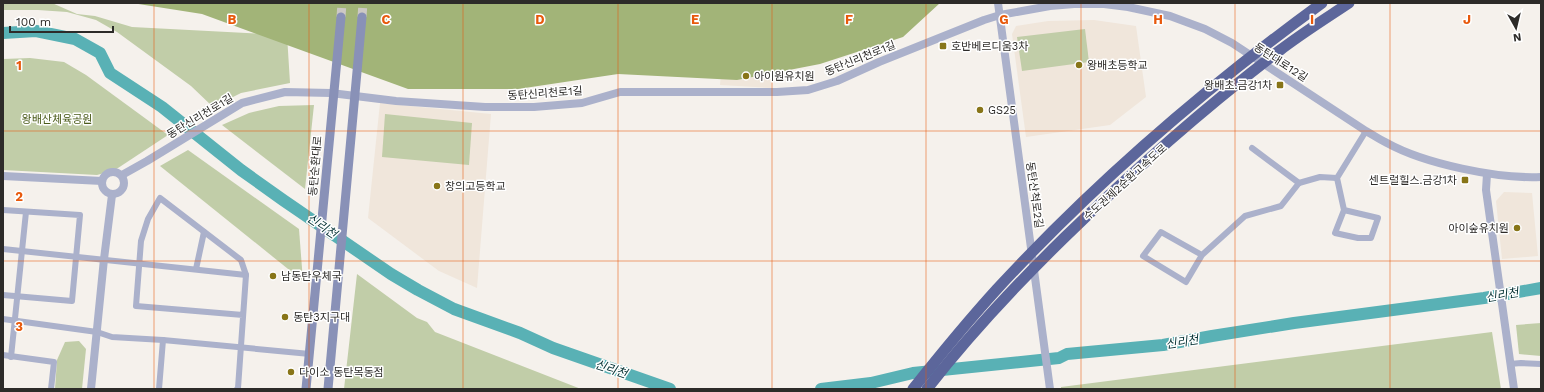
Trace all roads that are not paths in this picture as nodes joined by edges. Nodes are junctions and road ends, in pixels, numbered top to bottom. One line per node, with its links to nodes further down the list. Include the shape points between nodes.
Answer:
1 (998, 3): 4 (street, 동탄산척로2길)
2 (1322, 3): 48 (highway, 수도권제2순환고속도로, via 1208,90 1075,210 997,290)
3 (1349, 3): 49 (highway, 수도권제2순환고속도로, via 1280,50 1149,158 1022,280)
4 (1000, 15): 7 (street, 동탄대로12길, via 1050,6 1104,4 1170,16 1205,29 1232,43); 10 (street, 동탄신리천로1길, via 963,27 837,81 808,90 620,92 582,103 534,107 478,106 396,101 331,93 285,92 242,103); 50 (street, 동탄산척로2길)
5 (341, 16): 37 (main road, 동탄순환대로)
6 (362, 17): 47 (main road)
7 (1366, 131): 9 (street, 동탄대로12길, via 1388,144 1436,162); 13 (street)
8 (1252, 148): 15 (street)
9 (1487, 174): 12 (street, 동탄대로12길); 40 (street, via 1486,190)
10 (122, 175): 14 (street, 동탄신리천로1길, via 112,172); 16 (street, via 125,181 124,188 119,194)
11 (3, 176): 14 (street)
12 (1541, 177)
13 (1336, 178): 15 (street, via 1320,177); 18 (street)
14 (102, 181): 16 (street, via 105,192)
15 (1299, 183): 23 (street, via 1281,206 1245,216)
16 (112, 195): 25 (street)
17 (3, 210): 19 (street)
18 (1344, 210): 18 (street, via 1335,232 1358,238 1371,238 1378,218)
19 (26, 212): 22 (street); 24 (street, via 80,215)
20 (204, 232): 26 (street, via 160,198 148,219 141,241); 27 (street); 28 (street, via 241,260)
21 (3, 249): 22 (street)
22 (22, 251): 24 (street); 30 (street)
23 (1202, 255): 23 (street, via 1161,232 1143,256 1186,282)
24 (76, 256): 25 (street); 30 (street, via 72,301)
25 (104, 259): 26 (street); 34 (street)
26 (140, 263): 27 (street); 31 (street, via 136,306)
27 (196, 269): 28 (street)
28 (246, 275): 31 (street)
29 (3, 295): 30 (street)
30 (17, 296): 33 (street)
31 (243, 316): 36 (street)
32 (3, 319): 33 (street)
33 (15, 320): 34 (street); 39 (street)
34 (97, 332): 35 (street, via 112,336); 43 (street)
35 (163, 340): 36 (street); 44 (street)
36 (241, 347): 37 (street); 45 (street)
37 (310, 354): 46 (main road, 동탄순환대로)
38 (3, 356): 39 (street)
39 (11, 356): 42 (street, via 54,362)
40 (1510, 364): 41 (street); 51 (street)
41 (1541, 364)
42 (51, 389)
43 (91, 389)
44 (159, 389)
45 (237, 389)
46 (306, 389)
47 (328, 389)
48 (913, 389)
49 (927, 389)
50 (1050, 389)
51 (1514, 389)

